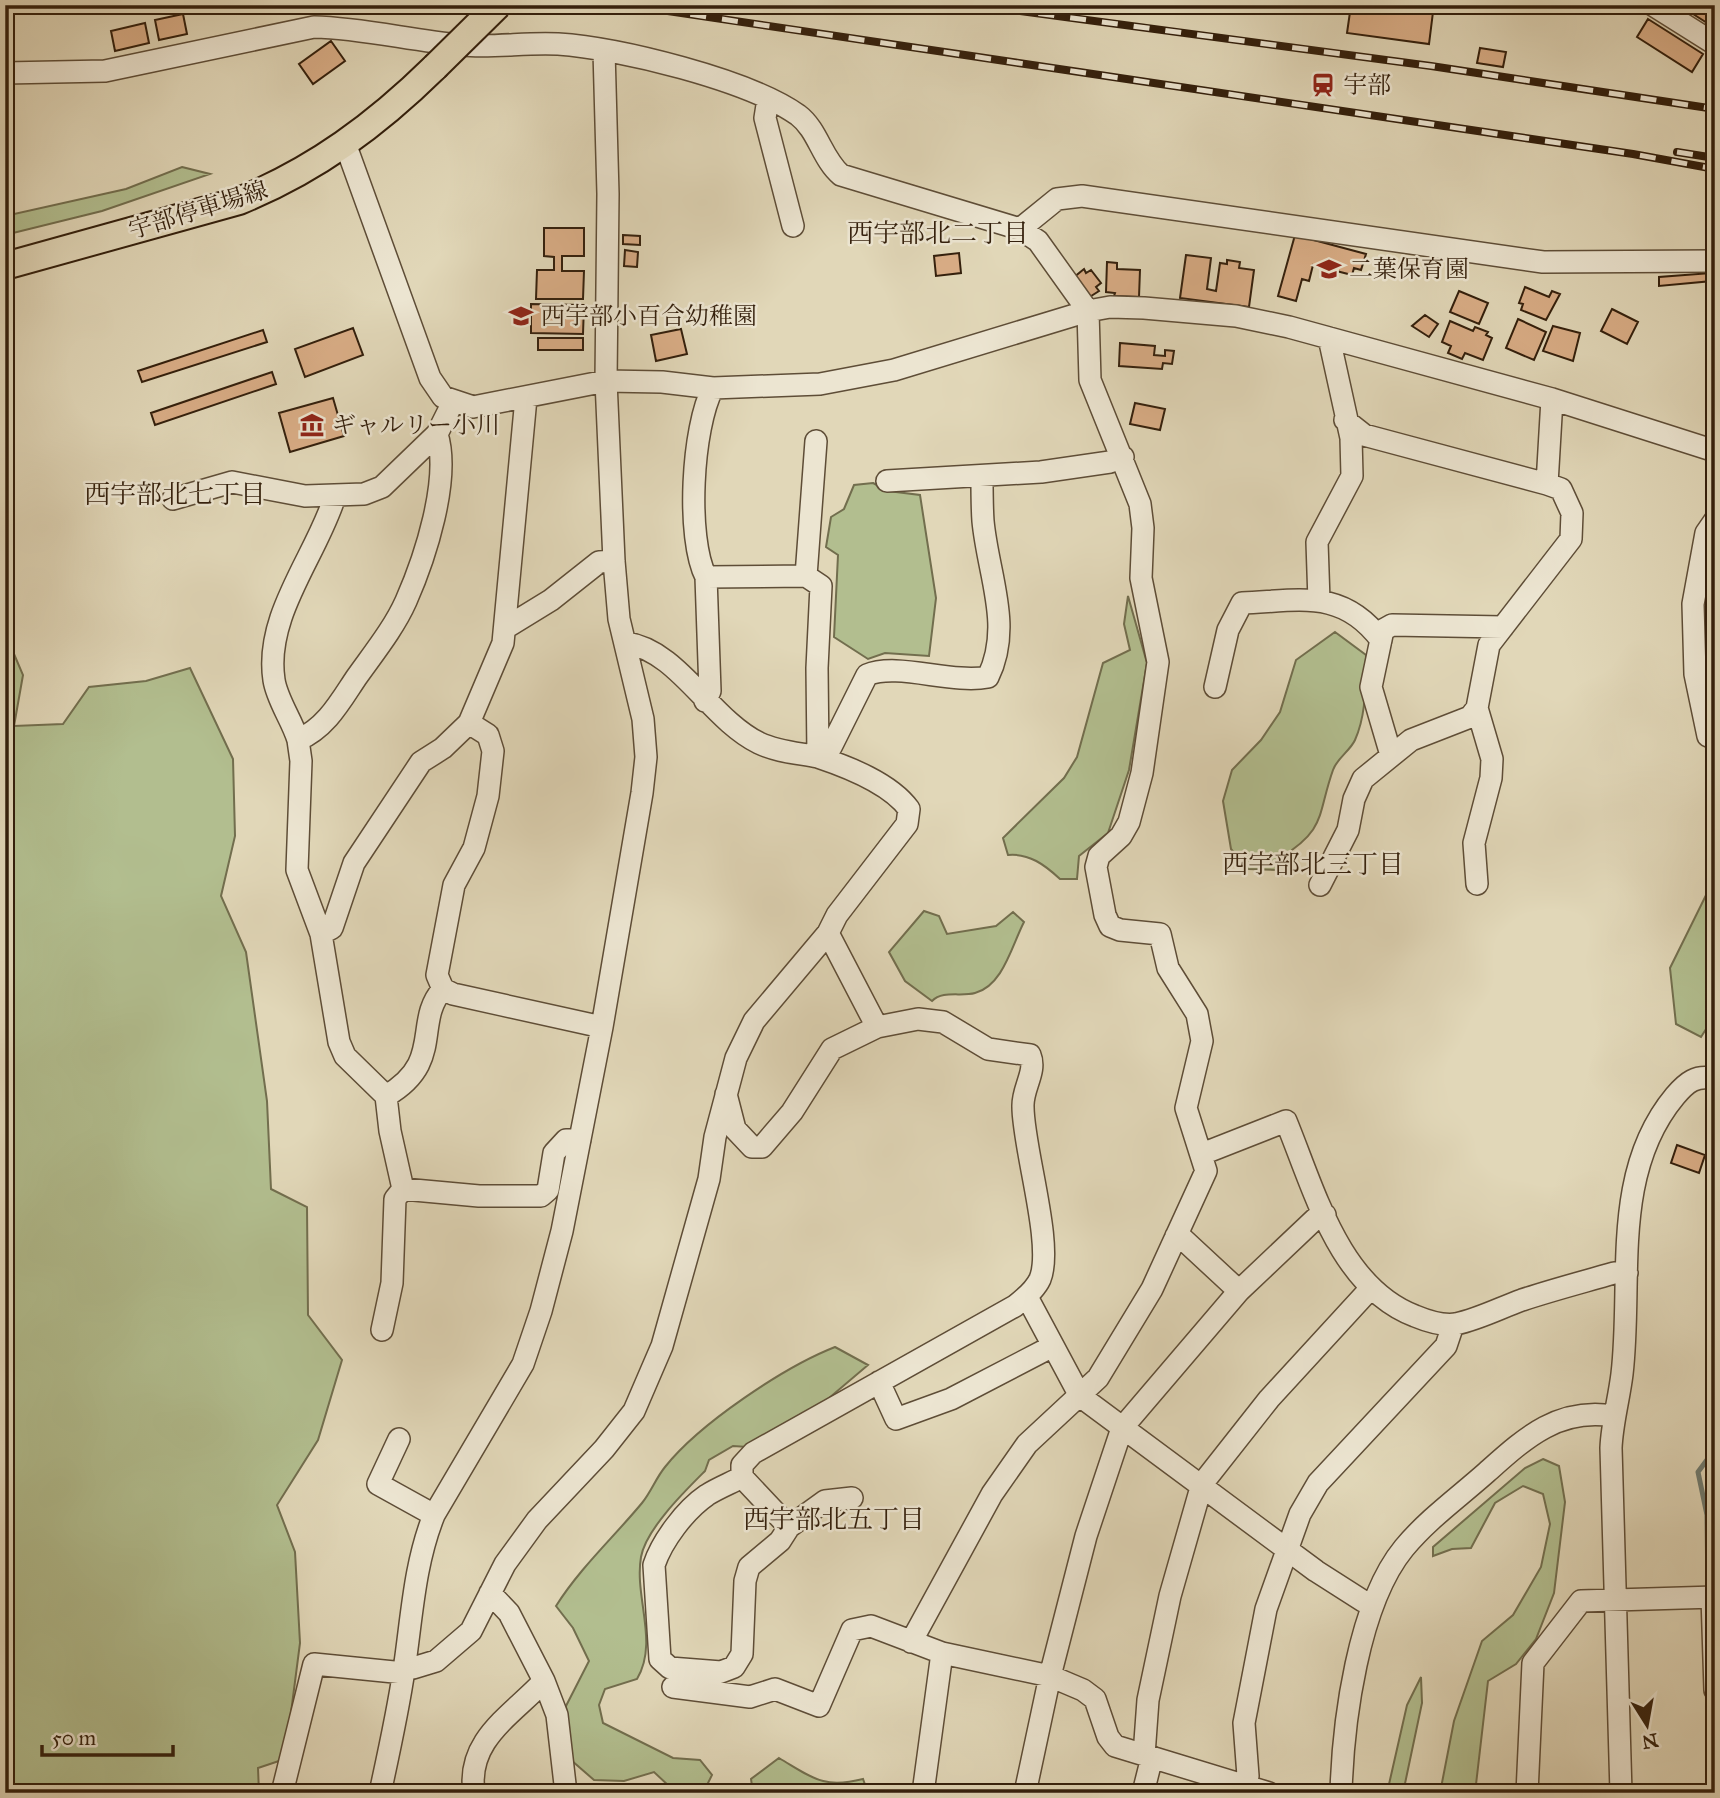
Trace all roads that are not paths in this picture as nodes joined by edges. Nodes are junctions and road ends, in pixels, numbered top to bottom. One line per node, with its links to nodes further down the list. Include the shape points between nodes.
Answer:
1 (498, 5): 7 (main road, 宇部停車場線, bridge)
2 (1653, 5): 3 (street)
3 (1715, 44)
4 (604, 51): 5 (street, via 559,44 464,45 314,27 106,71); 6 (street, via 686,68); 14 (street)
5 (5, 73)
6 (768, 99): 8 (street, via 765,118); 9 (street, via 799,116 841,175)
7 (346, 146): 11 (main road, 宇部停車場線, via 298,175 239,201); 18 (street, via 430,378 436,390)
8 (793, 226)
9 (1020, 229): 10 (street, via 1057,199 1082,196 1544,262); 12 (street, via 1038,241)
10 (1715, 261)
11 (5, 266)
12 (1088, 311): 13 (street, via 1110,307 1236,316); 15 (street, via 850,380); 23 (street, via 1090,380)
13 (1329, 338): 17 (street); 19 (street)
14 (606, 382): 15 (street); 16 (street); 30 (street)
15 (713, 388): 32 (street, via 707,398 696,463 694,511 698,561)
16 (526, 398): 18 (street, via 473,407); 35 (street)
17 (1552, 398): 22 (street); 26 (street)
18 (453, 402): 20 (street)
19 (1345, 420): 26 (street, via 1364,435); 34 (street, via 1351,438 1352,476 1317,542)
20 (437, 434): 27 (street, via 382,487); 44 (street, via 443,452 435,507 405,603 319,729)
21 (816, 441): 31 (street)
22 (1715, 451)
23 (1123, 457): 24 (street); 58 (street, via 1140,504 1141,578 1158,662 1142,773 1129,822 1099,856 1096,867 1111,926 1160,934 1168,968 1197,1014 1202,1041 1186,1108)
24 (982, 477): 25 (street); 46 (street, via 983,523 1000,608 998,658 988,677 967,681 894,672 867,675 831,747)
25 (887, 481)
26 (1547, 484): 36 (street, via 1561,489 1572,513 1571,540)
27 (335, 496): 28 (street, via 305,496 232,482); 44 (street, via 283,615 274,652 277,692)
28 (173, 499)
29 (1715, 520): 33 (street, via 1706,533)
30 (614, 561): 35 (street, via 599,562); 38 (street)
31 (806, 576): 32 (street); 46 (street, via 821,586)
32 (706, 577): 40 (street, via 710,691)
33 (1707, 577): 43 (street, via 1693,604 1695,674)
34 (1318, 601): 37 (street, via 1366,620); 39 (street, via 1242,603 1228,630)
35 (507, 627): 42 (street)
36 (1503, 627): 37 (street, via 1392,625 1383,630); 41 (street, via 1489,645)
37 (1381, 640): 45 (street, via 1371,687)
38 (626, 643): 40 (street, via 646,645 666,659); 52 (street, via 643,719 646,757)
39 (1215, 687)
40 (705, 701): 46 (street, via 760,743)
41 (1477, 708): 45 (street, via 1470,718 1411,740); 47 (street, via 1492,759 1474,843)
42 (469, 723): 50 (street, via 421,762 405,784 354,863 332,928); 51 (street, via 488,736 492,763 474,848 454,885 445,921 437,968)
43 (1708, 736)
44 (298, 740): 50 (street, via 297,870)
45 (1391, 755): 48 (street, via 1363,779 1348,830)
46 (818, 757): 49 (street, via 901,798 909,809 907,824 836,915)
47 (1477, 884)
48 (1320, 885)
49 (828, 933): 53 (street); 55 (street, via 754,1021 736,1058)
50 (321, 934): 56 (street, via 339,1042 345,1056)
51 (443, 989): 52 (street, via 499,1006); 56 (street, via 435,998 422,1063)
52 (603, 1027): 57 (street)
53 (877, 1027): 55 (street, via 832,1048 792,1112 762,1147 752,1147 735,1129); 65 (street, via 918,1019 943,1022 988,1049 1030,1055 1034,1063 1022,1105 1044,1259 1040,1279)
54 (1715, 1079): 62 (street, via 1705,1076 1687,1082 1666,1107 1644,1150 1630,1200)
55 (726, 1094): 80 (street, via 709,1179 649,1382 634,1411 604,1449 537,1520)
56 (386, 1096): 59 (street)
57 (580, 1140): 59 (street, via 566,1140 555,1153 548,1190 541,1196); 77 (street, via 562,1231 523,1364)
58 (1202, 1154): 60 (street, via 1286,1121); 61 (street, via 1206,1171)
59 (403, 1189): 67 (street, via 395,1199 392,1283)
60 (1325, 1215): 63 (street); 64 (street, via 1315,1219)
61 (1176, 1236): 64 (street); 70 (street, via 1152,1289 1098,1378)
62 (1627, 1273): 66 (street, via 1523,1300); 71 (street, via 1622,1375)
63 (1370, 1289): 66 (street, via 1405,1312); 75 (street, via 1269,1399)
64 (1239, 1291): 72 (street)
65 (1027, 1297): 68 (street); 69 (street)
66 (1453, 1325): 79 (street, via 1446,1346 1318,1483 1300,1514)
67 (382, 1330)
68 (1051, 1347): 69 (street, via 951,1399 896,1419); 70 (street)
69 (878, 1382): 74 (street, via 753,1453 743,1465)
70 (1080, 1396): 72 (street); 84 (street, via 1027,1444 992,1494)
71 (1613, 1416): 82 (street); 83 (street, via 1556,1422 1522,1440 1419,1531 1388,1571)
72 (1122, 1427): 75 (street); 87 (street, via 1086,1536)
73 (399, 1439): 77 (street, via 379,1484)
74 (742, 1477): 78 (street); 78 (street, via 706,1495 685,1516 654,1565 660,1658 670,1668 721,1672 734,1667 742,1654 749,1567 780,1541)
75 (1202, 1485): 79 (street); 91 (street, via 1170,1596 1148,1700)
76 (852, 1498): 78 (street, via 825,1501)
77 (435, 1516): 86 (street, via 418,1567)
78 (789, 1527)
79 (1289, 1548): 83 (street, via 1316,1571); 92 (street, via 1266,1609 1244,1723 1248,1776)
80 (490, 1593): 86 (street, via 471,1631 455,1647 436,1661); 88 (street, via 509,1613)
81 (1714, 1597): 82 (street); 90 (street)
82 (1617, 1602): 102 (street, via 1581,1601 1533,1663); 103 (street)
83 (1373, 1603): 101 (street, via 1346,1723)
84 (911, 1642): 85 (street); 89 (street, via 871,1626 852,1630 819,1706 775,1689 751,1697)
85 (942, 1653): 87 (street); 97 (street)
86 (404, 1670): 93 (street, via 314,1664); 94 (street)
87 (1050, 1676): 91 (street, via 1095,1699 1115,1746); 98 (street)
88 (544, 1681): 95 (street, via 482,1742 473,1761); 96 (street, via 557,1715)
89 (673, 1687)
90 (1715, 1690)
91 (1148, 1756): 92 (street); 99 (street)
92 (1244, 1789): 100 (street)
93 (282, 1793)
94 (380, 1793)
95 (474, 1793)
96 (566, 1793)
97 (923, 1793)
98 (1026, 1793)
99 (1143, 1793)
100 (1269, 1793)
101 (1341, 1793)
102 (1527, 1793)
103 (1621, 1793)

